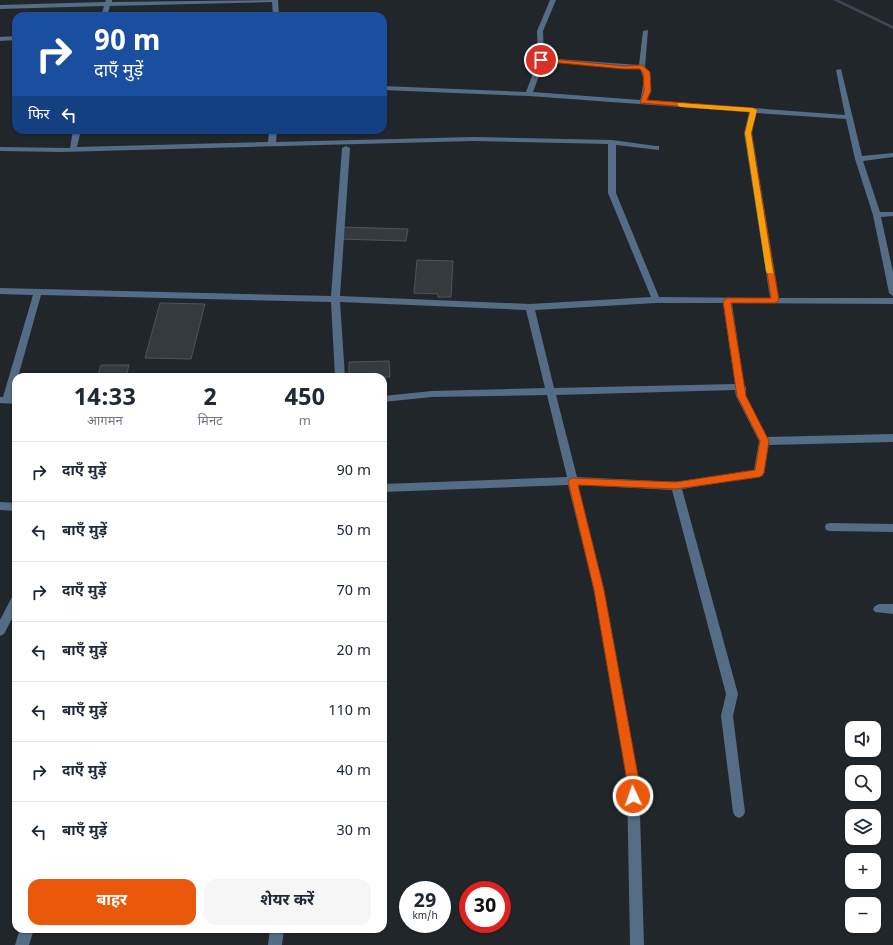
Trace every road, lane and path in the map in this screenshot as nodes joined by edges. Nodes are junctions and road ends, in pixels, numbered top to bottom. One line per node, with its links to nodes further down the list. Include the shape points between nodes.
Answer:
1 (26, 0): 6 (street)
2 (275, 0): 4 (street); 8 (street)
3 (553, 0): 12 (street, via 540,31)
4 (108, 2): 6 (street); 7 (street)
5 (0, 7): 6 (street)
6 (23, 7)
7 (105, 12)
8 (276, 12)
9 (646, 31): 13 (street)
10 (0, 38): 11 (street)
11 (12, 38)
12 (541, 60): 13 (street); 16 (street)
13 (642, 67): 17 (street, via 646,72 648,91)
14 (838, 70): 19 (street)
15 (387, 88): 16 (street)
16 (529, 94): 17 (street)
17 (643, 102): 18 (street)
18 (753, 110): 19 (street); 38 (street, via 748,133)
19 (848, 117): 29 (street)
20 (76, 134): 27 (street)
21 (273, 134): 23 (street)
22 (612, 142): 23 (street, via 473,139); 25 (street); 36 (street, via 612,193)
23 (272, 145): 27 (street)
24 (346, 148): 35 (street)
25 (656, 148)
26 (0, 149): 27 (street)
27 (73, 149)
28 (893, 155): 29 (street)
29 (859, 159): 31 (street)
30 (893, 214): 31 (street)
31 (877, 215): 34 (street)
32 (0, 291): 33 (street)
33 (38, 292): 35 (street); 45 (street)
34 (893, 293)
35 (335, 299): 40 (street); 41 (street)
36 (656, 300): 37 (street); 40 (street)
37 (727, 301): 38 (street); 42 (street)
38 (775, 301): 39 (street)
39 (893, 301)
40 (530, 307): 43 (street)
41 (340, 373)
42 (741, 387): 43 (street); 47 (street, via 741,396)
43 (551, 393): 44 (street, via 432,394); 48 (street)
44 (387, 399)
45 (3, 400)
46 (893, 438): 47 (street)
47 (764, 441): 49 (street, via 760,473)
48 (572, 481): 49 (street); 50 (street); 64 (street, via 599,590 633,781)
49 (676, 486): 59 (street, via 732,694 727,716)
50 (387, 488)
51 (0, 506): 52 (street)
52 (12, 507)
53 (830, 527): 54 (street)
54 (893, 528)
55 (12, 608): 58 (street)
56 (879, 609): 57 (street)
57 (893, 609)
58 (0, 630)
59 (739, 812)
60 (26, 933): 62 (street)
61 (276, 933): 63 (street)
62 (22, 945)
63 (275, 945)
64 (637, 945)

